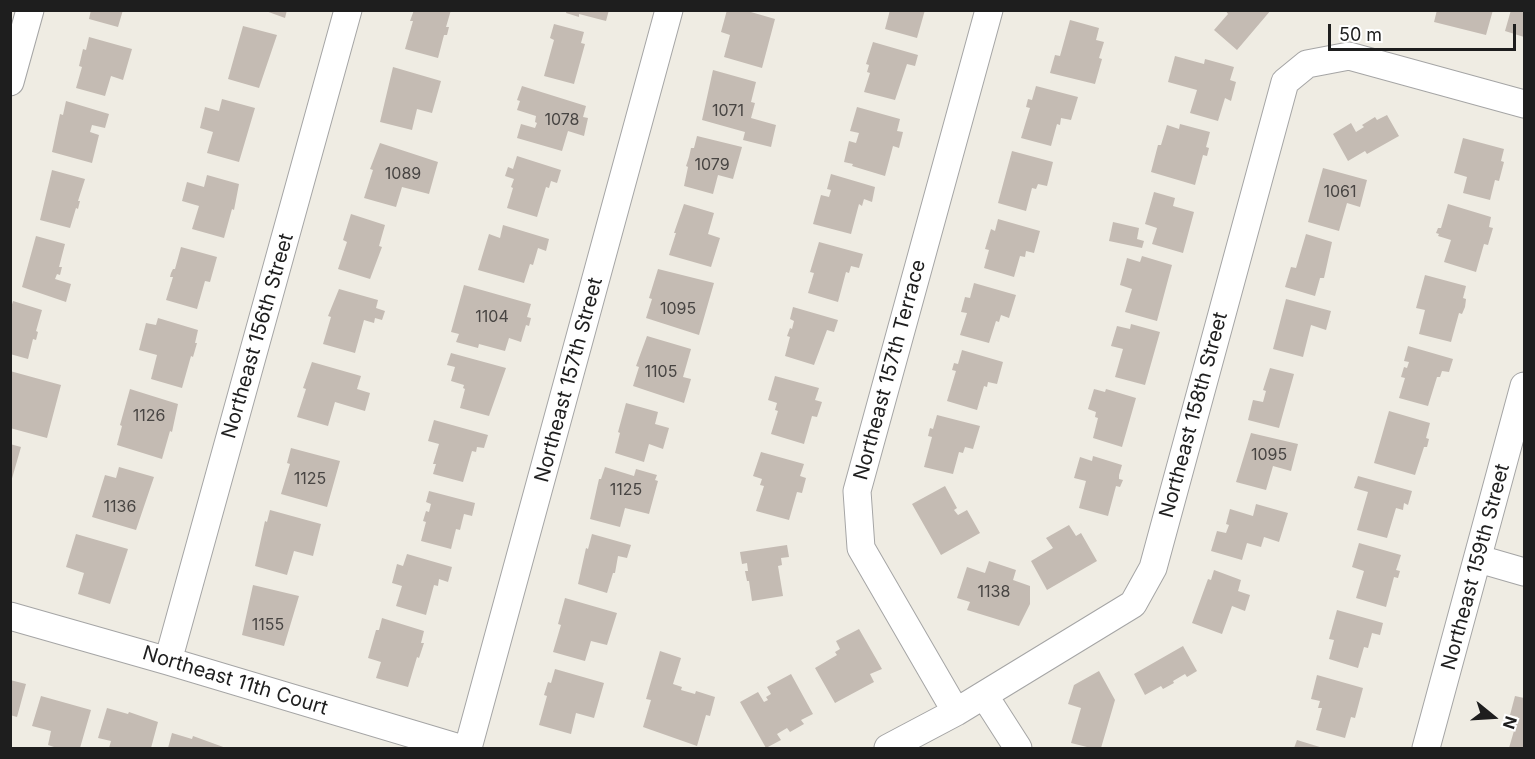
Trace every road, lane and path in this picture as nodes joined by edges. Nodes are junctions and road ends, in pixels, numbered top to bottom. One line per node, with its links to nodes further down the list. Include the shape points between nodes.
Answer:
1 (30, 10): 5 (street)
2 (348, 10): 11 (street, Northeast 156th Street)
3 (669, 10): 16 (street, Northeast 157th Street)
4 (989, 10): 13 (street, Northeast 157th Terrace, via 857,491 861,548)
5 (10, 82)
6 (1524, 105): 12 (street, Northeast 158th Street, via 1349,56 1307,64 1285,82 1153,567 1133,604)
7 (1524, 386): 8 (street, Northeast 159th Street)
8 (1479, 559): 9 (street); 19 (street, Northeast 159th Street)
9 (1524, 572)
10 (10, 616): 11 (street, Northeast 11th Court)
11 (168, 661): 15 (street, Northeast 11th Court)
12 (984, 695): 13 (street, Northeast 158th Street); 18 (street)
13 (956, 712): 14 (street)
14 (928, 739): 17 (street)
15 (459, 748)
16 (468, 748)
17 (888, 748)
18 (1018, 748)
19 (1426, 748)

